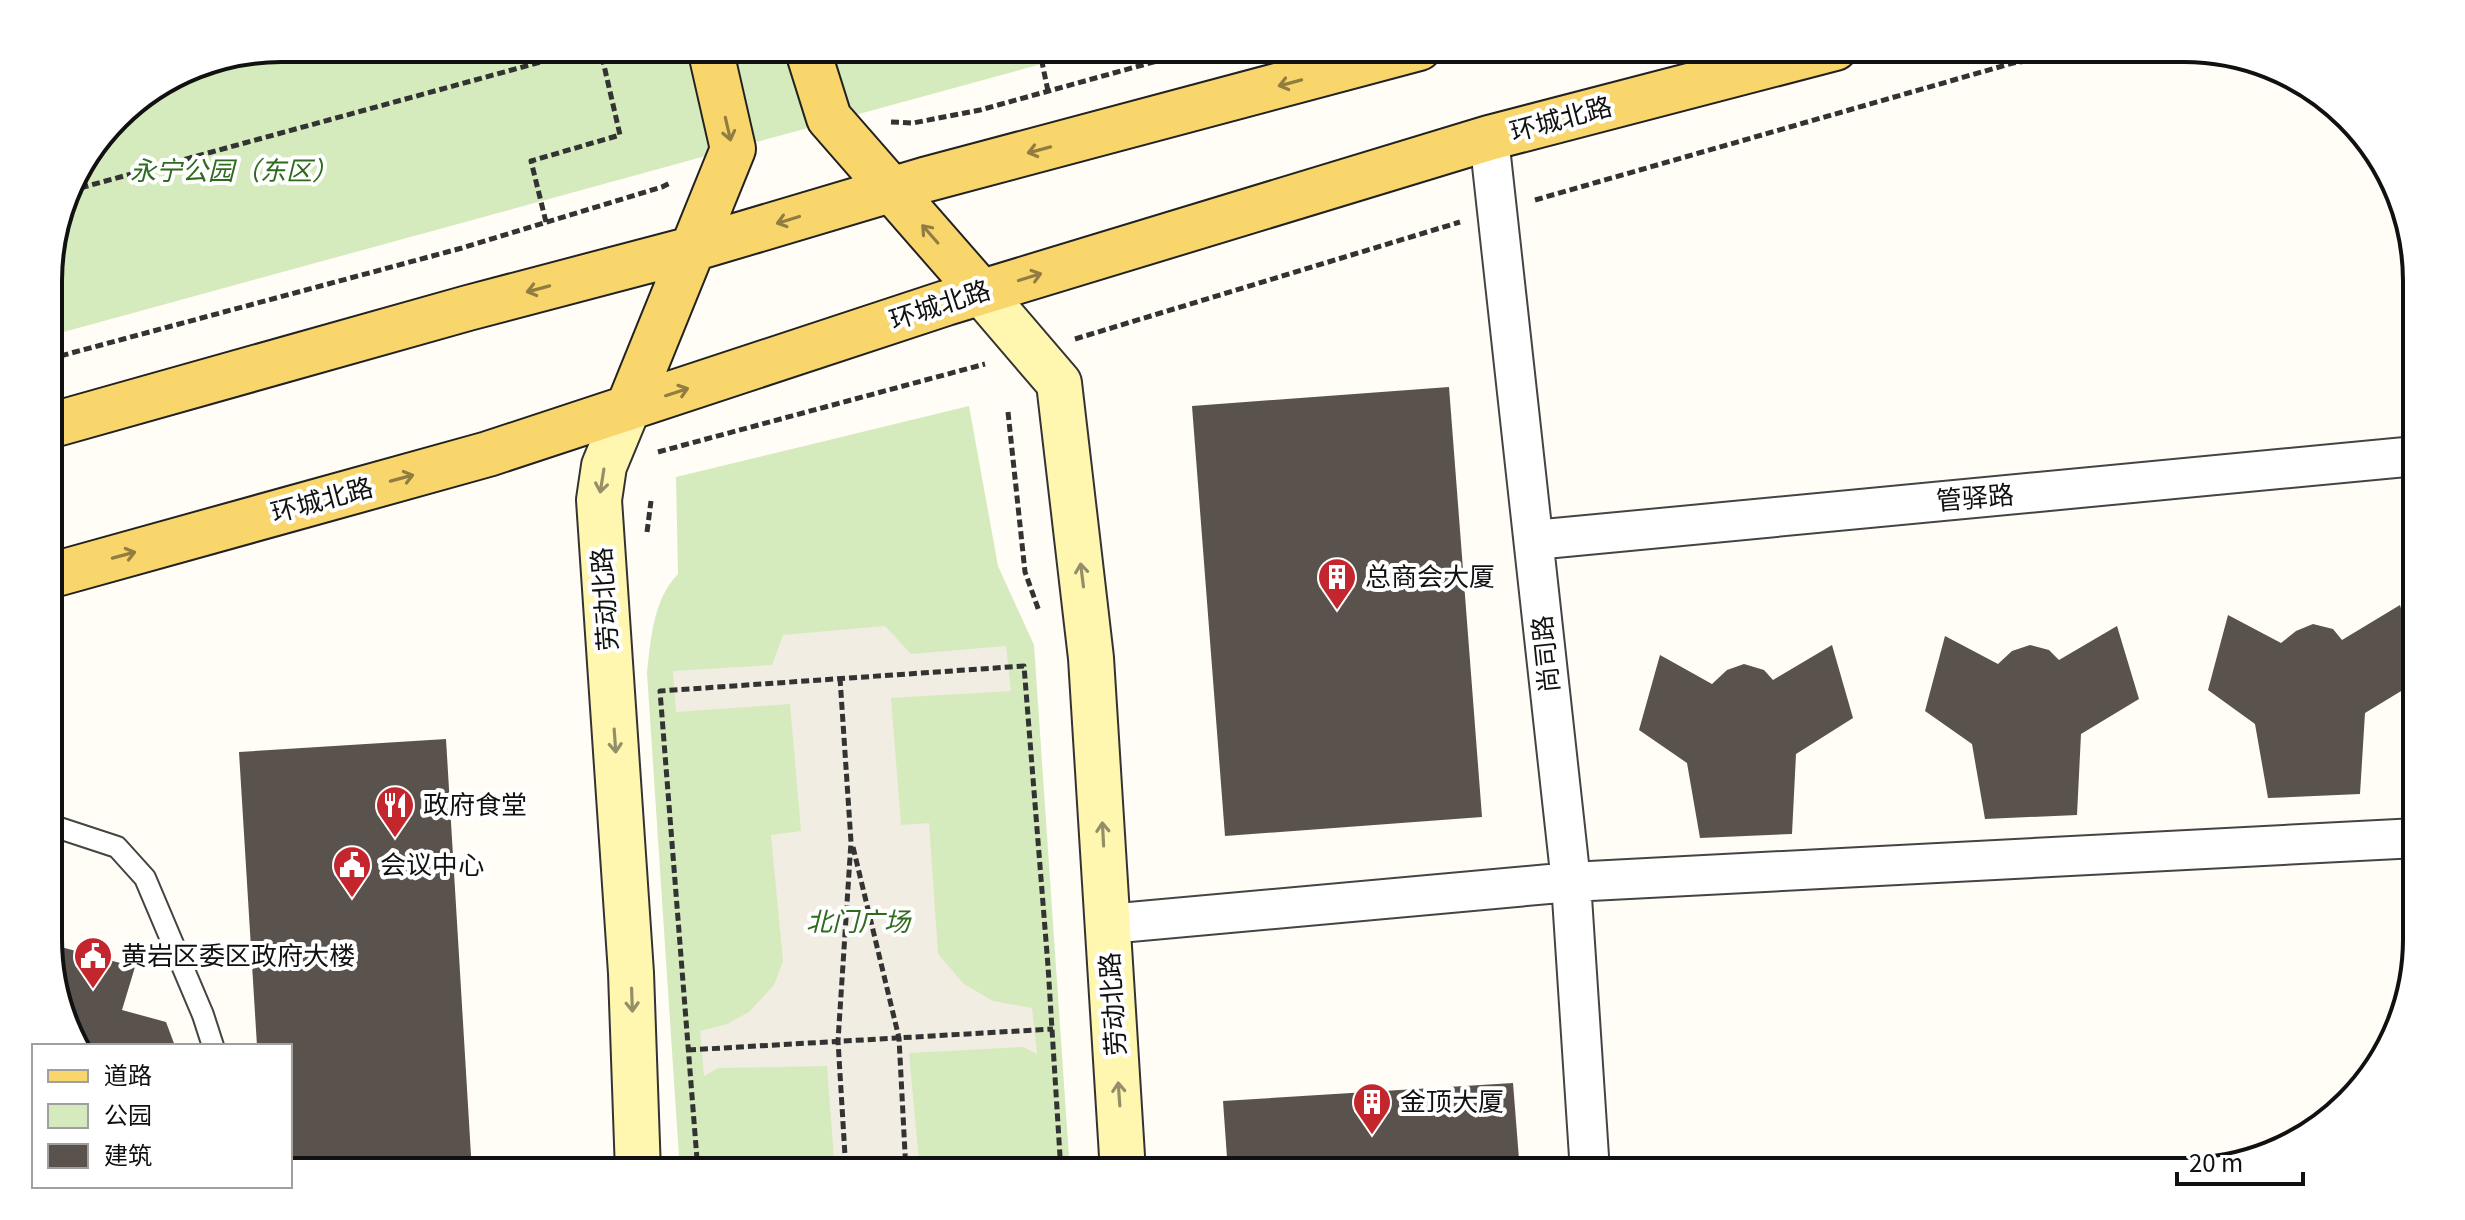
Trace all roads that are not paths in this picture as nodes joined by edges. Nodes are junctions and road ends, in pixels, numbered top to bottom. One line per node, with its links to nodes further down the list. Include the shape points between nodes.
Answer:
1 (714, 62): 7 (main road, 劳动北路, one-way to 7, via 733,149)
2 (811, 62): 6 (main road, via 829,118)
3 (1367, 62): 6 (main road, one-way to 6)
4 (1781, 62): 5 (main road, 环城北路)
5 (1489, 138): 8 (main road, 环城北路, one-way to 5); 12 (street, 尚司路)
6 (892, 189): 7 (main road, one-way to 7); 8 (main road, one-way to 6)
7 (692, 249): 9 (main road, 劳动北路); 10 (main road, one-way to 10)
8 (981, 292): 9 (main road, 环城北路, one-way to 8); 17 (main road, 劳动北路, one-way to 8, via 1091,658 1059,383)
9 (628, 408): 13 (main road, 环城北路, one-way to 9, via 488,454); 19 (main road, 劳动北路, one-way to 19, via 604,466 599,500 631,973)
10 (62, 422)
11 (2403, 457): 12 (street, 管驿路)
12 (1534, 540): 16 (street, 尚司路)
13 (62, 572)
14 (62, 829): 18 (lane, via 117,847 145,878)
15 (2403, 839): 16 (street)
16 (1571, 882): 17 (street); 21 (street, 尚司路)
17 (1108, 924): 20 (main road, 劳动北路, one-way to 17)
18 (212, 1044)
19 (638, 1158)
20 (1122, 1158)
21 (1589, 1158)

